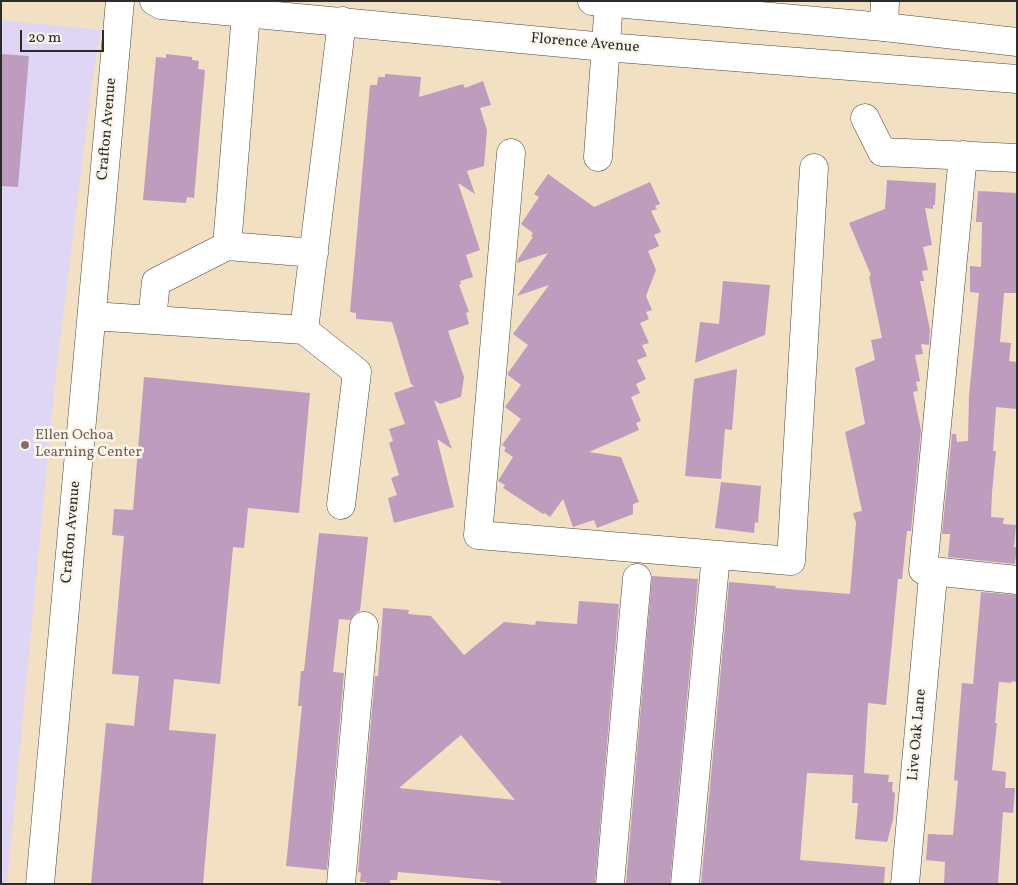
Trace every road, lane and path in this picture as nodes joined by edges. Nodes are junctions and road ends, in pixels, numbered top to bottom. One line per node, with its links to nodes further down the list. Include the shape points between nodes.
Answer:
1 (120, 1): 18 (main road, Crafton Avenue)
2 (154, 1): 4 (main road, Florence Avenue, via 161,5)
3 (604, 2): 5 (main road); 8 (main road)
4 (246, 13): 6 (main road, Florence Avenue); 16 (main road)
5 (885, 14): 7 (main road)
6 (342, 21): 8 (main road, Florence Avenue); 17 (main road)
7 (1017, 42)
8 (605, 47): 9 (main road, Florence Avenue); 13 (main road)
9 (1017, 80)
10 (865, 118): 12 (main road, via 882,152)
11 (512, 153): 22 (main road, via 478,535)
12 (963, 155): 14 (main road); 24 (main road, via 923,570)
13 (598, 157)
14 (1017, 158)
15 (814, 168): 22 (main road, via 791,561)
16 (227, 246): 17 (main road); 19 (main road, via 156,282)
17 (314, 253): 20 (main road)
18 (92, 316): 19 (main road); 27 (main road, Crafton Avenue)
19 (152, 319): 20 (main road)
20 (304, 330): 21 (main road, via 357,372)
21 (341, 505)
22 (716, 555): 30 (main road)
23 (637, 578): 29 (main road)
24 (1017, 580)
25 (932, 587): 31 (main road, Live Oak Lane)
26 (364, 626): 28 (main road)
27 (40, 884)
28 (341, 884)
29 (610, 884)
30 (685, 884)
31 (905, 884)

